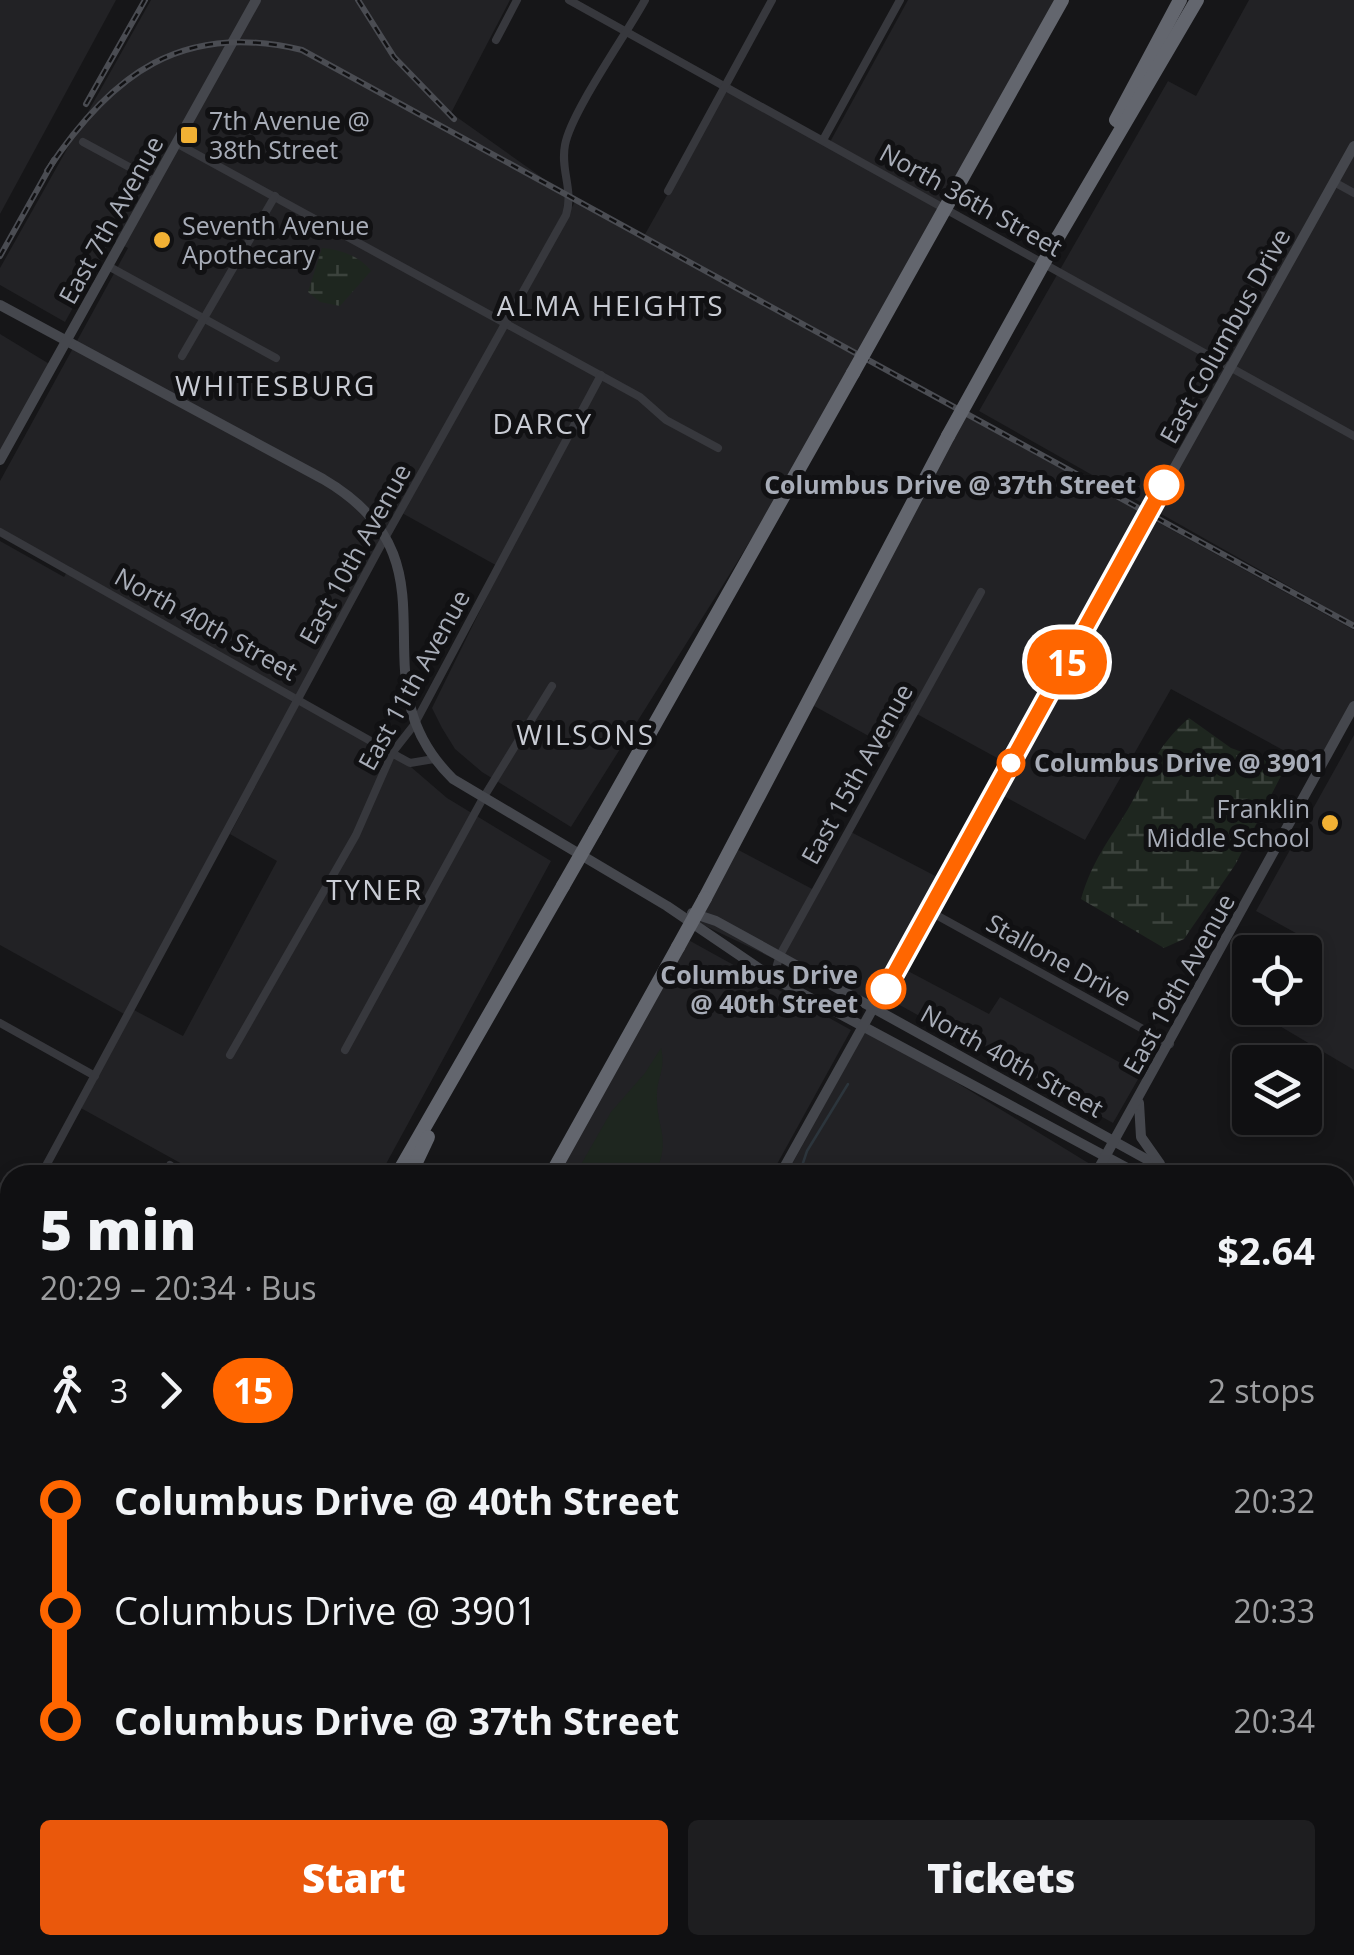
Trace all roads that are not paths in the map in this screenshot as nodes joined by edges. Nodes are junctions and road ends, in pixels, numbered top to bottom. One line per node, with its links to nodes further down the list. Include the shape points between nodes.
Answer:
1 (256, 0): 15 (main road, East 7th Avenue)
2 (517, 0): 11 (street)
3 (568, 0): 10 (street, North 36th Street)
4 (645, 0): 10 (street, East 10th Avenue)
5 (772, 0): 12 (street)
6 (900, 0): 13 (street)
7 (1061, 0): 53 (highway, bridge)
8 (1180, 0): 22 (highway)
9 (1198, 0): 22 (highway)
10 (628, 31): 12 (street, North 36th Street); 26 (street, East 10th Avenue, via 569,131 564,159 572,195 566,215)
11 (496, 40)
12 (724, 85): 13 (street, North 36th Street); 19 (street)
13 (822, 140): 30 (street, North 36th Street)
14 (82, 142): 17 (street)
15 (176, 144): 17 (main road, East 7th Avenue); 21 (street)
16 (1354, 146): 18 (main road, East Columbus Drive)
17 (155, 181): 23 (main road, East 7th Avenue)
18 (1334, 182): 20 (street); 30 (main road, East Columbus Drive)
19 (668, 191)
20 (1354, 192)
21 (274, 196): 25 (street); 26 (street)
22 (1058, 237): 63 (highway, bridge, via 678,948)
23 (108, 266): 25 (street); 27 (main road, East 7th Avenue)
24 (0, 305): 27 (main road)
25 (202, 320): 28 (street); 29 (street)
26 (506, 322): 31 (street); 36 (street, East 10th Avenue)
27 (66, 340): 34 (main road, East 7th Avenue); 36 (main road, via 342,490)
28 (182, 356)
29 (276, 358)
30 (1230, 367): 32 (street, North 36th Street); 46 (main road, East Columbus Drive)
31 (601, 375): 33 (street); 41 (street, East 11th Avenue)
32 (1354, 436)
33 (718, 448)
34 (0, 460)
35 (0, 532): 39 (street, North 40th Street)
36 (386, 537): 39 (street, East 10th Avenue); 41 (main road, North 40th Street, via 404,585 405,696)
37 (981, 592): 47 (street, East 15th Avenue)
38 (552, 686): 44 (street)
39 (299, 700): 42 (street, North 40th Street); 56 (street, East 10th Avenue)
40 (1354, 706): 52 (main road, East 19th Avenue)
41 (414, 726): 42 (street, East 11th Avenue); 43 (main road, North 40th Street)
42 (392, 753): 43 (street, via 410,763); 55 (street, East 11th Avenue, via 356,835)
43 (434, 759): 44 (main road, North 40th Street)
44 (482, 800): 45 (main road, North 40th Street); 54 (street)
45 (667, 906): 47 (main road, North 40th Street, via 716,921); 48 (main road, North 40th Street)
46 (929, 911): 49 (main road, East Columbus Drive); 52 (street, Stallone Drive)
47 (780, 955): 48 (street, East 15th Avenue); 49 (main road, North 40th Street)
48 (773, 978): 51 (main road, North 40th Street)
49 (876, 1006): 51 (main road, East Columbus Drive); 58 (main road, North 40th Street)
50 (0, 1023): 56 (street)
51 (864, 1025): 59 (main road, North 40th Street); 64 (main road, East Columbus Drive)
52 (1170, 1044): 57 (main road, East 19th Avenue)
53 (471, 1046): 61 (highway); 62 (highway)
54 (344, 1050)
55 (230, 1055)
56 (95, 1076): 60 (street, East 10th Avenue)
57 (1140, 1097): 58 (main road, East 19th Avenue); 68 (main road, via 1141,1137)
58 (1114, 1141): 59 (main road, East 19th Avenue); 67 (main road, North 40th Street)
59 (1106, 1154): 65 (main road, East 19th Avenue); 66 (main road, North 40th Street)
60 (46, 1165)
61 (404, 1165)
62 (415, 1165)
63 (554, 1165)
64 (786, 1165)
65 (1100, 1165)
66 (1124, 1165)
67 (1157, 1165)
68 (1163, 1165)

